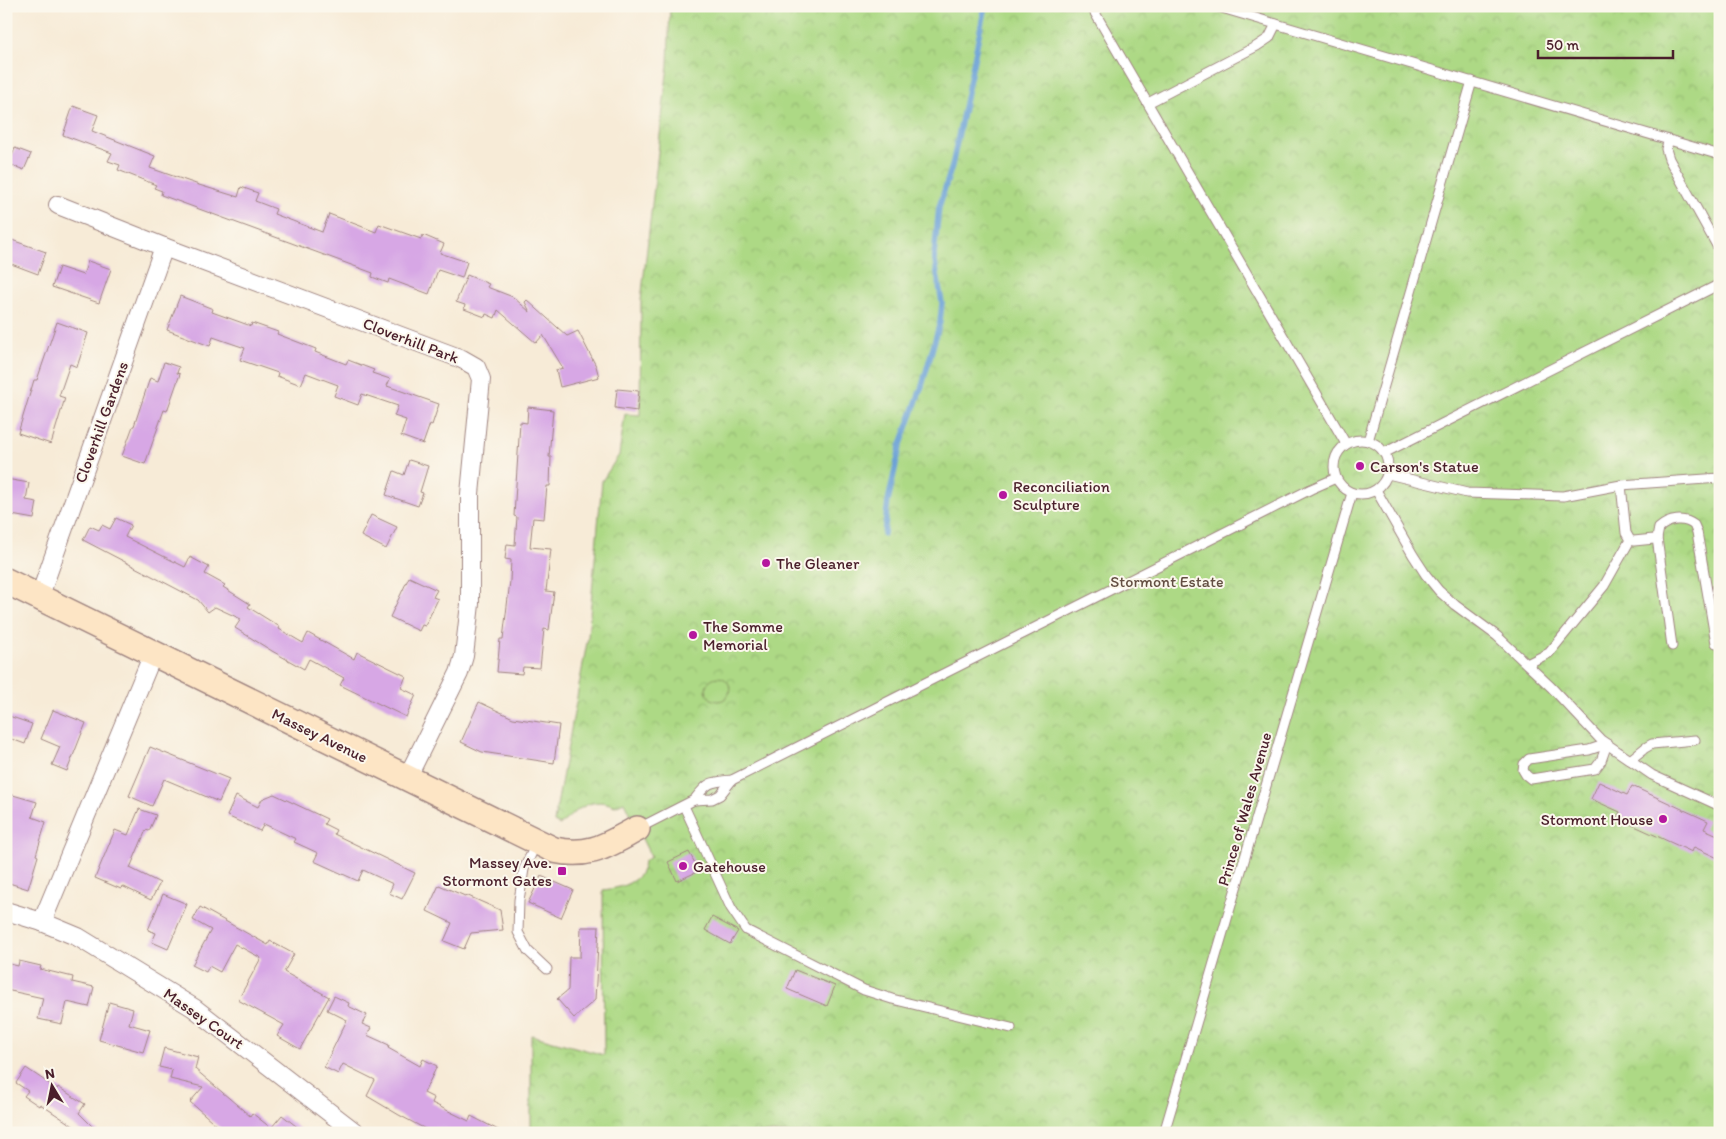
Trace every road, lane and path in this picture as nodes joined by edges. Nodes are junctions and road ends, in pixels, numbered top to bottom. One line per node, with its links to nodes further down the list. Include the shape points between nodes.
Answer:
1 (1091, 6): 5 (lane)
2 (1215, 6): 3 (lane)
3 (1276, 24): 4 (lane); 5 (lane, via 1269,38 1257,46)
4 (1472, 81): 6 (lane); 12 (lane)
5 (1148, 103): 13 (lane)
6 (1669, 140): 7 (lane); 10 (lane, via 1666,149 1670,158)
7 (1720, 155)
8 (58, 205): 9 (street, Cloverhill Park)
9 (164, 246): 24 (street, Cloverhill Gardens); 33 (street, Cloverhill Park, via 476,367 481,379 470,494 470,604 464,656)
10 (1720, 251)
11 (1720, 284): 14 (lane)
12 (1368, 441): 13 (lane); 14 (lane)
13 (1346, 444): 16 (lane, via 1336,456)
14 (1384, 453): 15 (lane)
15 (1388, 474): 18 (lane, via 1467,493 1487,494 1563,496); 19 (lane)
16 (1336, 478): 20 (lane); 34 (lane)
17 (1720, 478): 18 (lane)
18 (1622, 485): 22 (lane, via 1626,533)
19 (1376, 490): 20 (lane, via 1367,494); 29 (lane, via 1413,555 1435,586)
20 (1352, 493): 45 (lane, Prince of Wales Avenue)
21 (1657, 538): 22 (lane); 25 (lane, via 1659,528 1667,523 1684,520 1694,525); 27 (lane)
22 (1630, 540): 29 (lane, via 1604,586 1549,653)
23 (6, 581): 24 (street, Massey Avenue)
24 (39, 598): 28 (street, Massey Avenue)
25 (1716, 626): 26 (lane)
26 (1716, 643)
27 (1672, 646)
28 (153, 654): 33 (street, Massey Avenue); 41 (street)
29 (1527, 664): 31 (lane)
30 (1695, 740): 32 (lane, via 1652,744)
31 (1607, 744): 31 (lane, via 1529,760 1523,770 1531,779 1594,769 1601,762); 32 (lane)
32 (1630, 760): 37 (lane, via 1652,775)
33 (407, 778): 39 (street, Massey Avenue)
34 (732, 780): 35 (lane, via 712,782); 35 (lane, via 720,795)
35 (694, 800): 36 (lane)
36 (684, 806): 38 (lane); 43 (lane, via 731,908 746,930 864,990)
37 (1720, 806)
38 (637, 829): 39 (street, Massey Avenue, via 587,852 554,850)
39 (538, 842): 42 (lane, via 524,870 518,932 528,951)
40 (6, 911): 41 (street, Massey Court)
41 (42, 922): 44 (street, Massey Court, via 78,937 194,1008)
42 (547, 969)
43 (1011, 1028)
44 (356, 1133)
45 (1164, 1133)

